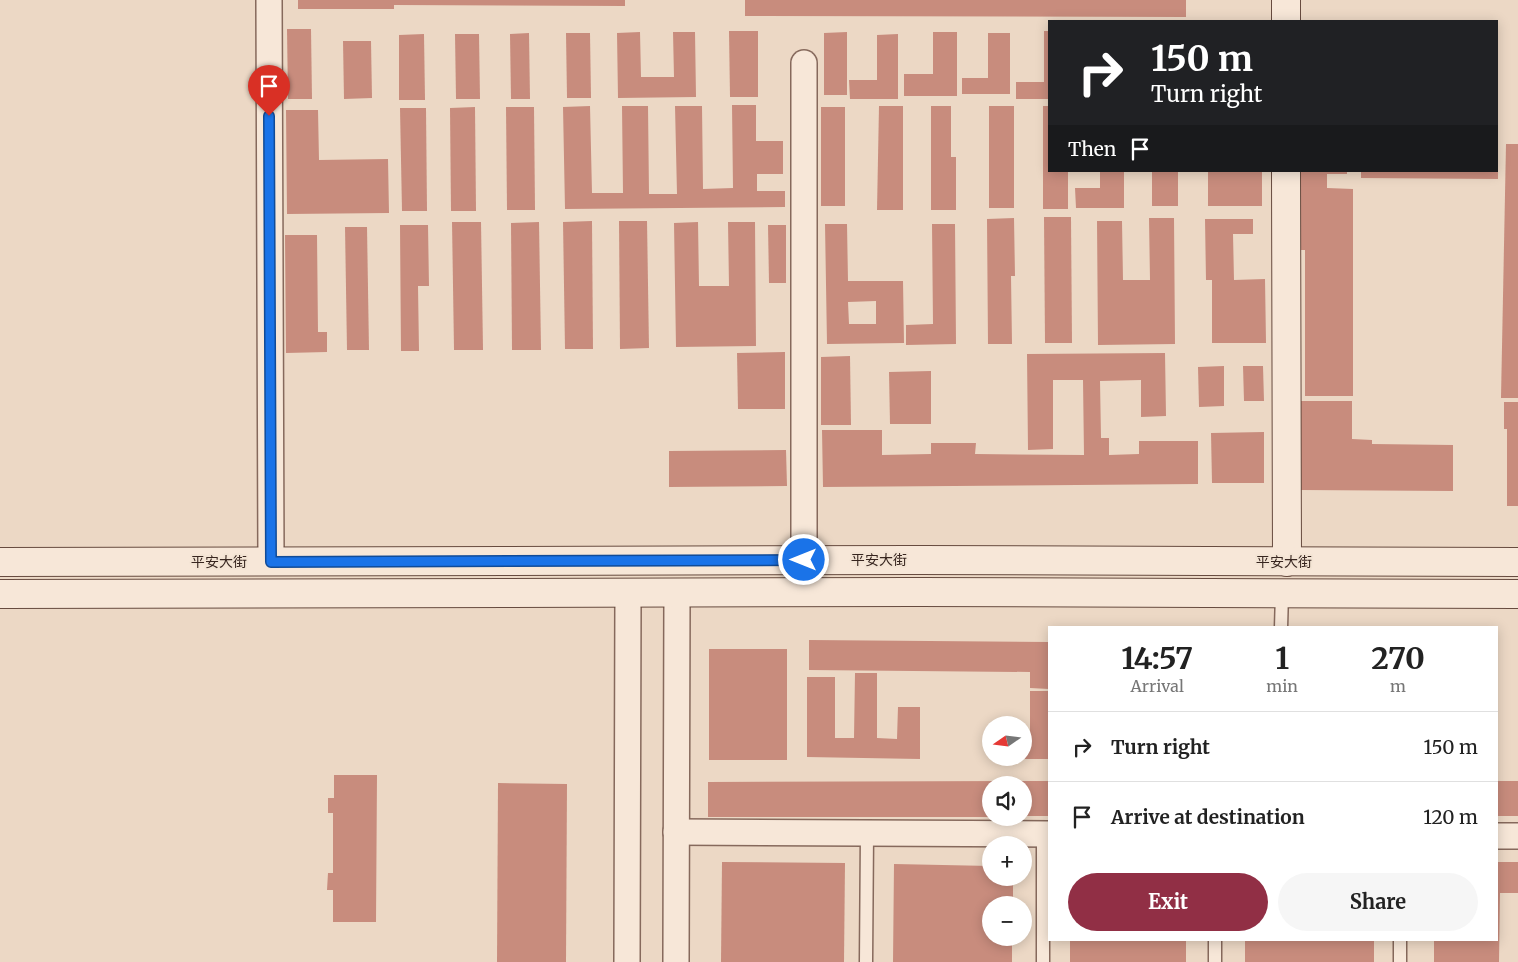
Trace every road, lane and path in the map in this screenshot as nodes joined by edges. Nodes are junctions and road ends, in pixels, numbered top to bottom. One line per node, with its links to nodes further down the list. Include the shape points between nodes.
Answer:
1 (269, 0): 8 (street)
2 (1286, 0): 3 (main road)
3 (1286, 20)
4 (804, 62): 6 (street)
5 (1286, 172): 9 (main road)
6 (804, 560): 8 (main road, 平安大街); 9 (main road, 平安大街)
7 (0, 562): 8 (main road, 平安大街)
8 (271, 562)
9 (1287, 562): 10 (main road, 平安大街)
10 (1518, 562)
11 (628, 593): 12 (main road); 14 (main road); 24 (street)
12 (677, 593): 13 (main road); 17 (street)
13 (1282, 593): 15 (main road); 16 (lane)
14 (0, 594)
15 (1518, 594)
16 (1281, 626)
17 (676, 832): 18 (street); 25 (street)
18 (866, 833): 19 (street); 26 (lane)
19 (1046, 834): 27 (lane)
20 (1498, 836): 21 (street)
21 (1518, 836)
22 (1215, 941): 28 (lane)
23 (1400, 941): 29 (lane)
24 (627, 962)
25 (676, 962)
26 (866, 962)
27 (1043, 962)
28 (1215, 962)
29 (1400, 962)

